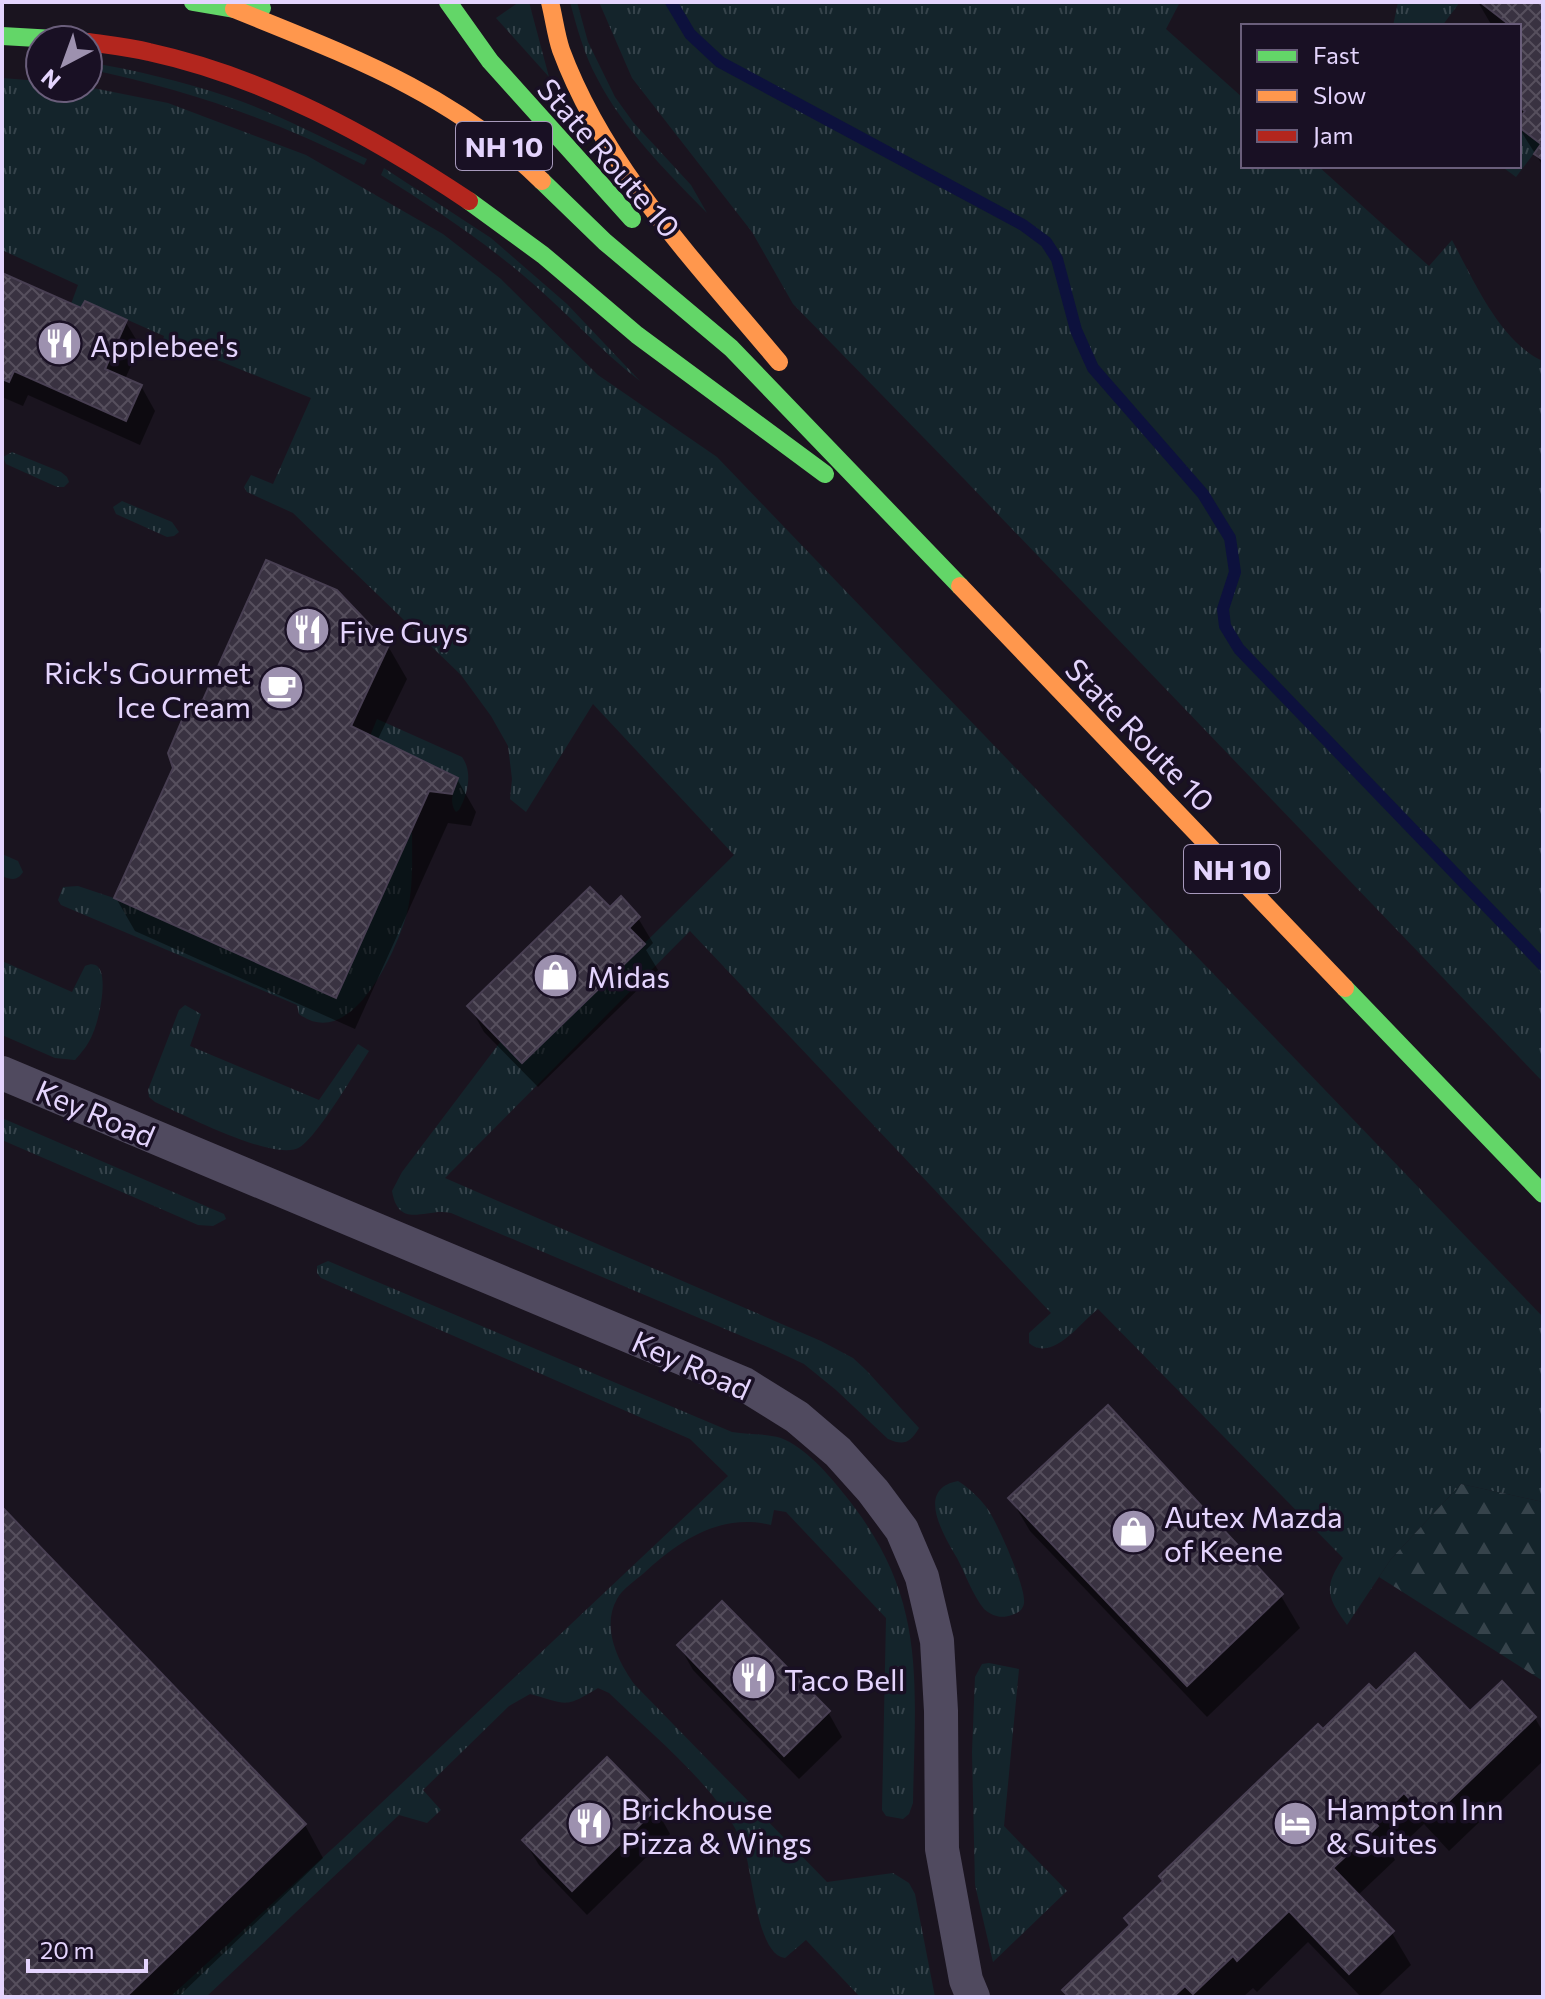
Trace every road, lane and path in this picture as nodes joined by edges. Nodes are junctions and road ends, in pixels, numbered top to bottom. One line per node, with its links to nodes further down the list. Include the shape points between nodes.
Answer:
1 (193, 2): 5 (highway, NH 10)
2 (279, 2): 5 (highway, via 259,9)
3 (448, 2): 9 (highway, State Route 10 / NH 10, via 490,61)
4 (550, 2): 12 (highway, via 562,53 610,144 698,264)
5 (226, 8): 11 (highway, State Route 10 / NH 10, via 364,63 482,128)
6 (2, 36): 7 (highway)
7 (24, 37)
8 (104, 44): 14 (highway, via 143,49 230,77 408,160 543,255 699,383)
9 (647, 239)
10 (675, 275): 11 (highway, State Route 10 / NH 10)
11 (731, 348): 14 (highway, State Route 10 / NH 10)
12 (788, 373)
13 (828, 422): 14 (highway)
14 (920, 544): 16 (highway, State Route 10 / NH 10)
15 (2, 1073): 17 (street, Key Road, via 744,1384 797,1417 838,1452 902,1530 922,1577 937,1641 942,1849)
16 (1543, 1194)
17 (973, 1997)

